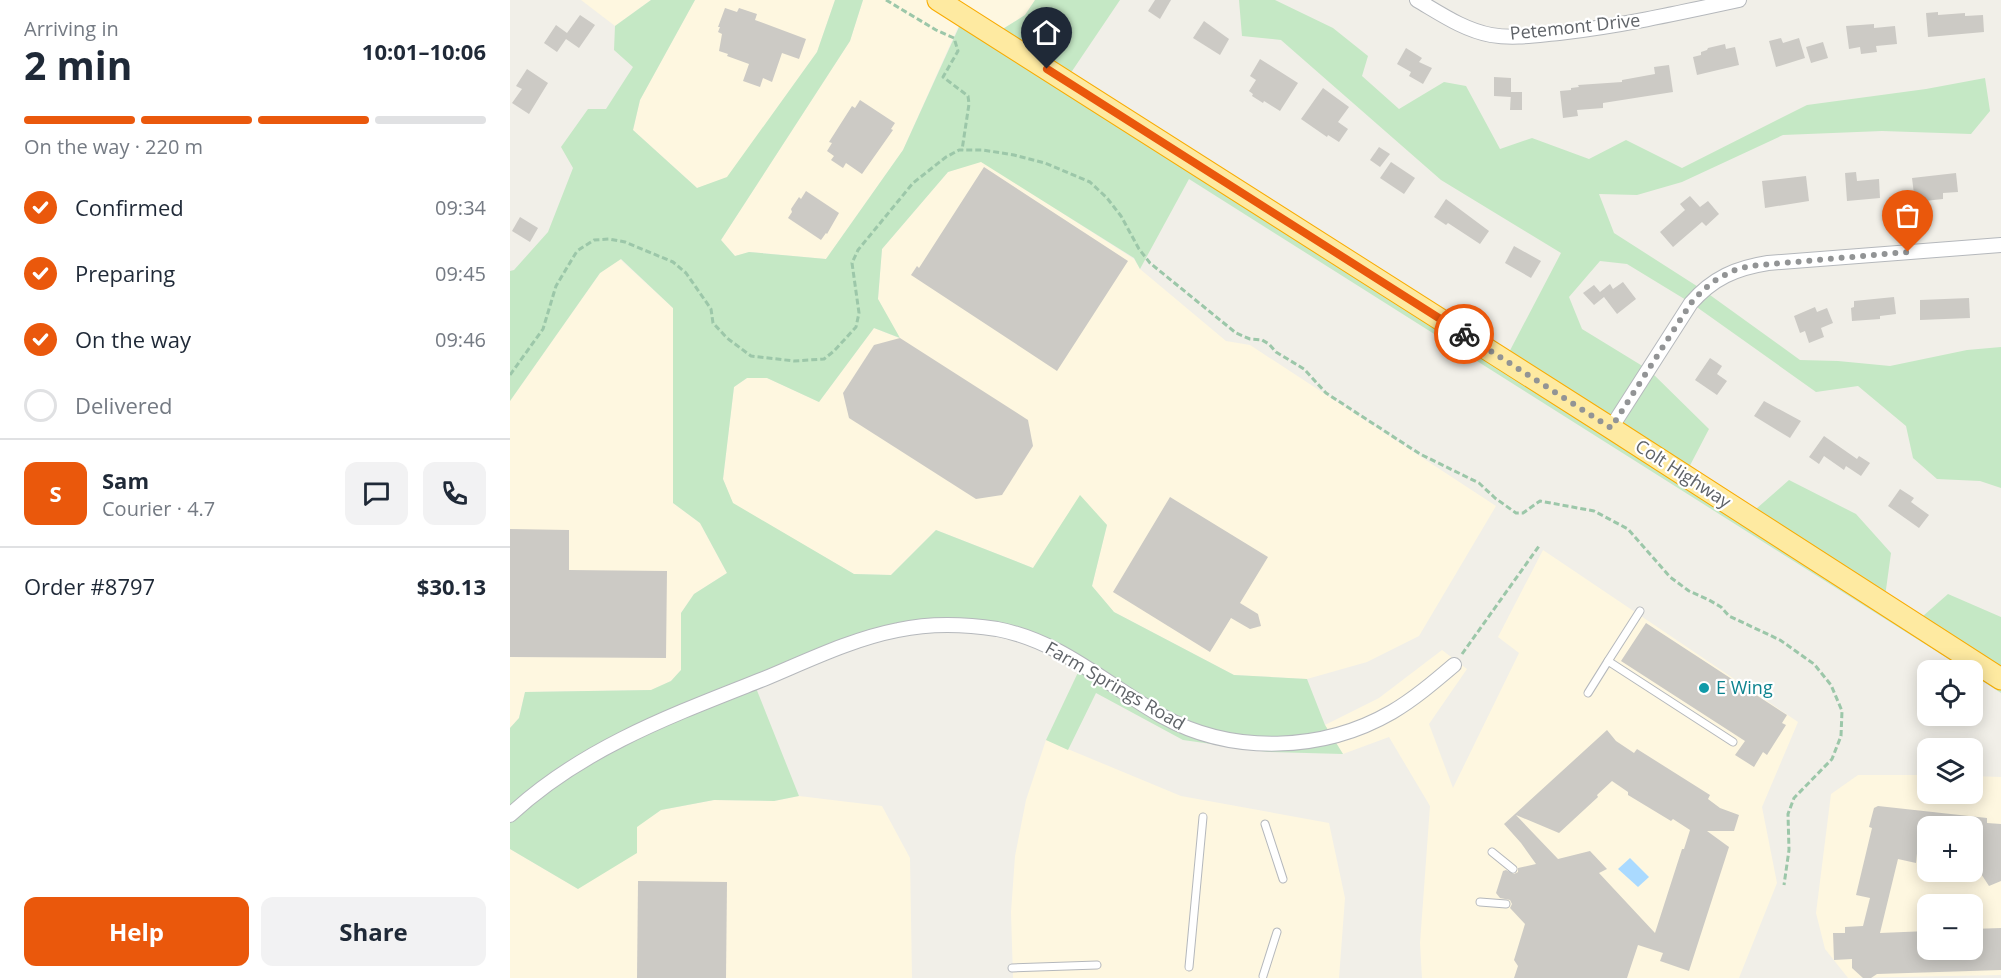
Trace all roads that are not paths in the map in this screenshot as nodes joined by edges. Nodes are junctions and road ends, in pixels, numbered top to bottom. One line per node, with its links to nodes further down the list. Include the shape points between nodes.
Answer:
1 (938, 0): 5 (highway, Colt Highway)
2 (1418, 0): 3 (street, Petemont Drive, via 1468,28 1515,37 1588,30)
3 (1739, 0)
4 (2001, 245): 5 (street, via 1768,263 1732,271 1691,303)
5 (1611, 428): 9 (highway, Colt Highway)
6 (1640, 610): 7 (lane)
7 (1608, 661): 10 (lane); 11 (lane)
8 (1454, 664): 12 (street, Farm Springs Road, via 1393,712 1369,723 1322,739 1256,744 1187,729 1061,652 1019,635 973,626 899,630 851,644 628,735 562,773)
9 (2001, 679)
10 (1588, 693)
11 (1733, 742)
12 (510, 814)
13 (1203, 817): 22 (lane)
14 (1264, 824): 17 (lane)
15 (1492, 852): 16 (lane)
16 (1513, 869)
17 (1283, 879)
18 (1480, 902): 19 (lane)
19 (1506, 904)
20 (1277, 932): 24 (lane)
21 (1097, 965): 23 (lane)
22 (1190, 967)
23 (1012, 968)
24 (1263, 976)

